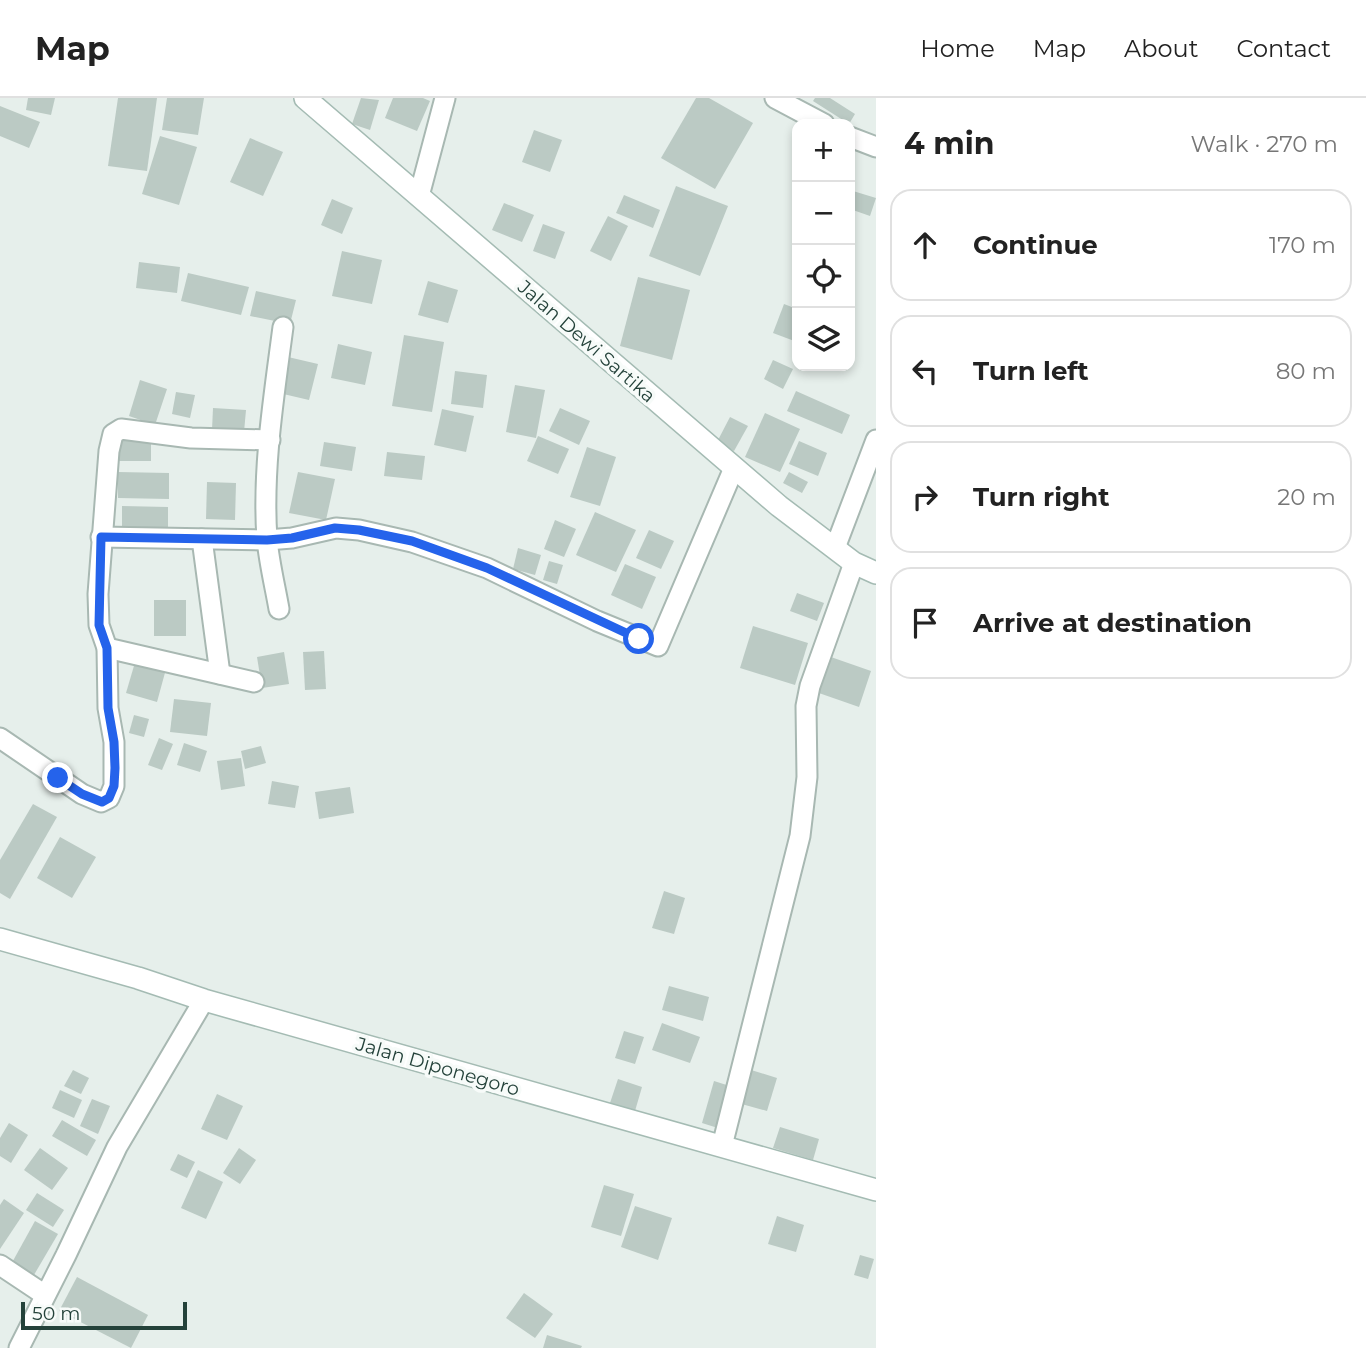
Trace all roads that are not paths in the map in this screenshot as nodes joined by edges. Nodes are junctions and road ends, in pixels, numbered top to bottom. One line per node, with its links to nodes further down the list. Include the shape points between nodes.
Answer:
1 (305, 98): 7 (street, Jalan Dewi Sartika)
2 (445, 98): 7 (street)
3 (775, 98): 4 (street)
4 (815, 119)
5 (855, 139): 6 (street)
6 (876, 147)
7 (419, 196): 11 (street, Jalan Dewi Sartika)
8 (283, 327): 9 (street)
9 (270, 440): 12 (street, via 116,431 109,451); 14 (street)
10 (876, 440): 15 (street)
11 (734, 468): 14 (street, via 658,646 487,568 412,541 335,528); 15 (street, Jalan Dewi Sartika)
12 (101, 537): 13 (street); 19 (street, via 99,625)
13 (202, 539): 14 (street); 20 (street)
14 (267, 540): 18 (street)
15 (835, 548): 16 (street, Jalan Dewi Sartika)
16 (854, 563): 17 (street, Jalan Dewi Sartika); 25 (street, via 810,686 800,836)
17 (876, 573)
18 (279, 608)
19 (107, 648): 20 (street); 22 (street, via 115,768 109,798 102,802 82,794)
20 (220, 674): 21 (street)
21 (254, 682)
22 (0, 738)
23 (0, 939): 24 (street, Jalan Diponegoro)
24 (204, 1000): 25 (street, Jalan Diponegoro); 28 (street, via 117,1147)
25 (722, 1146): 26 (street, Jalan Diponegoro)
26 (876, 1190)
27 (0, 1265): 28 (street)
28 (45, 1295): 29 (street)
29 (19, 1348)

